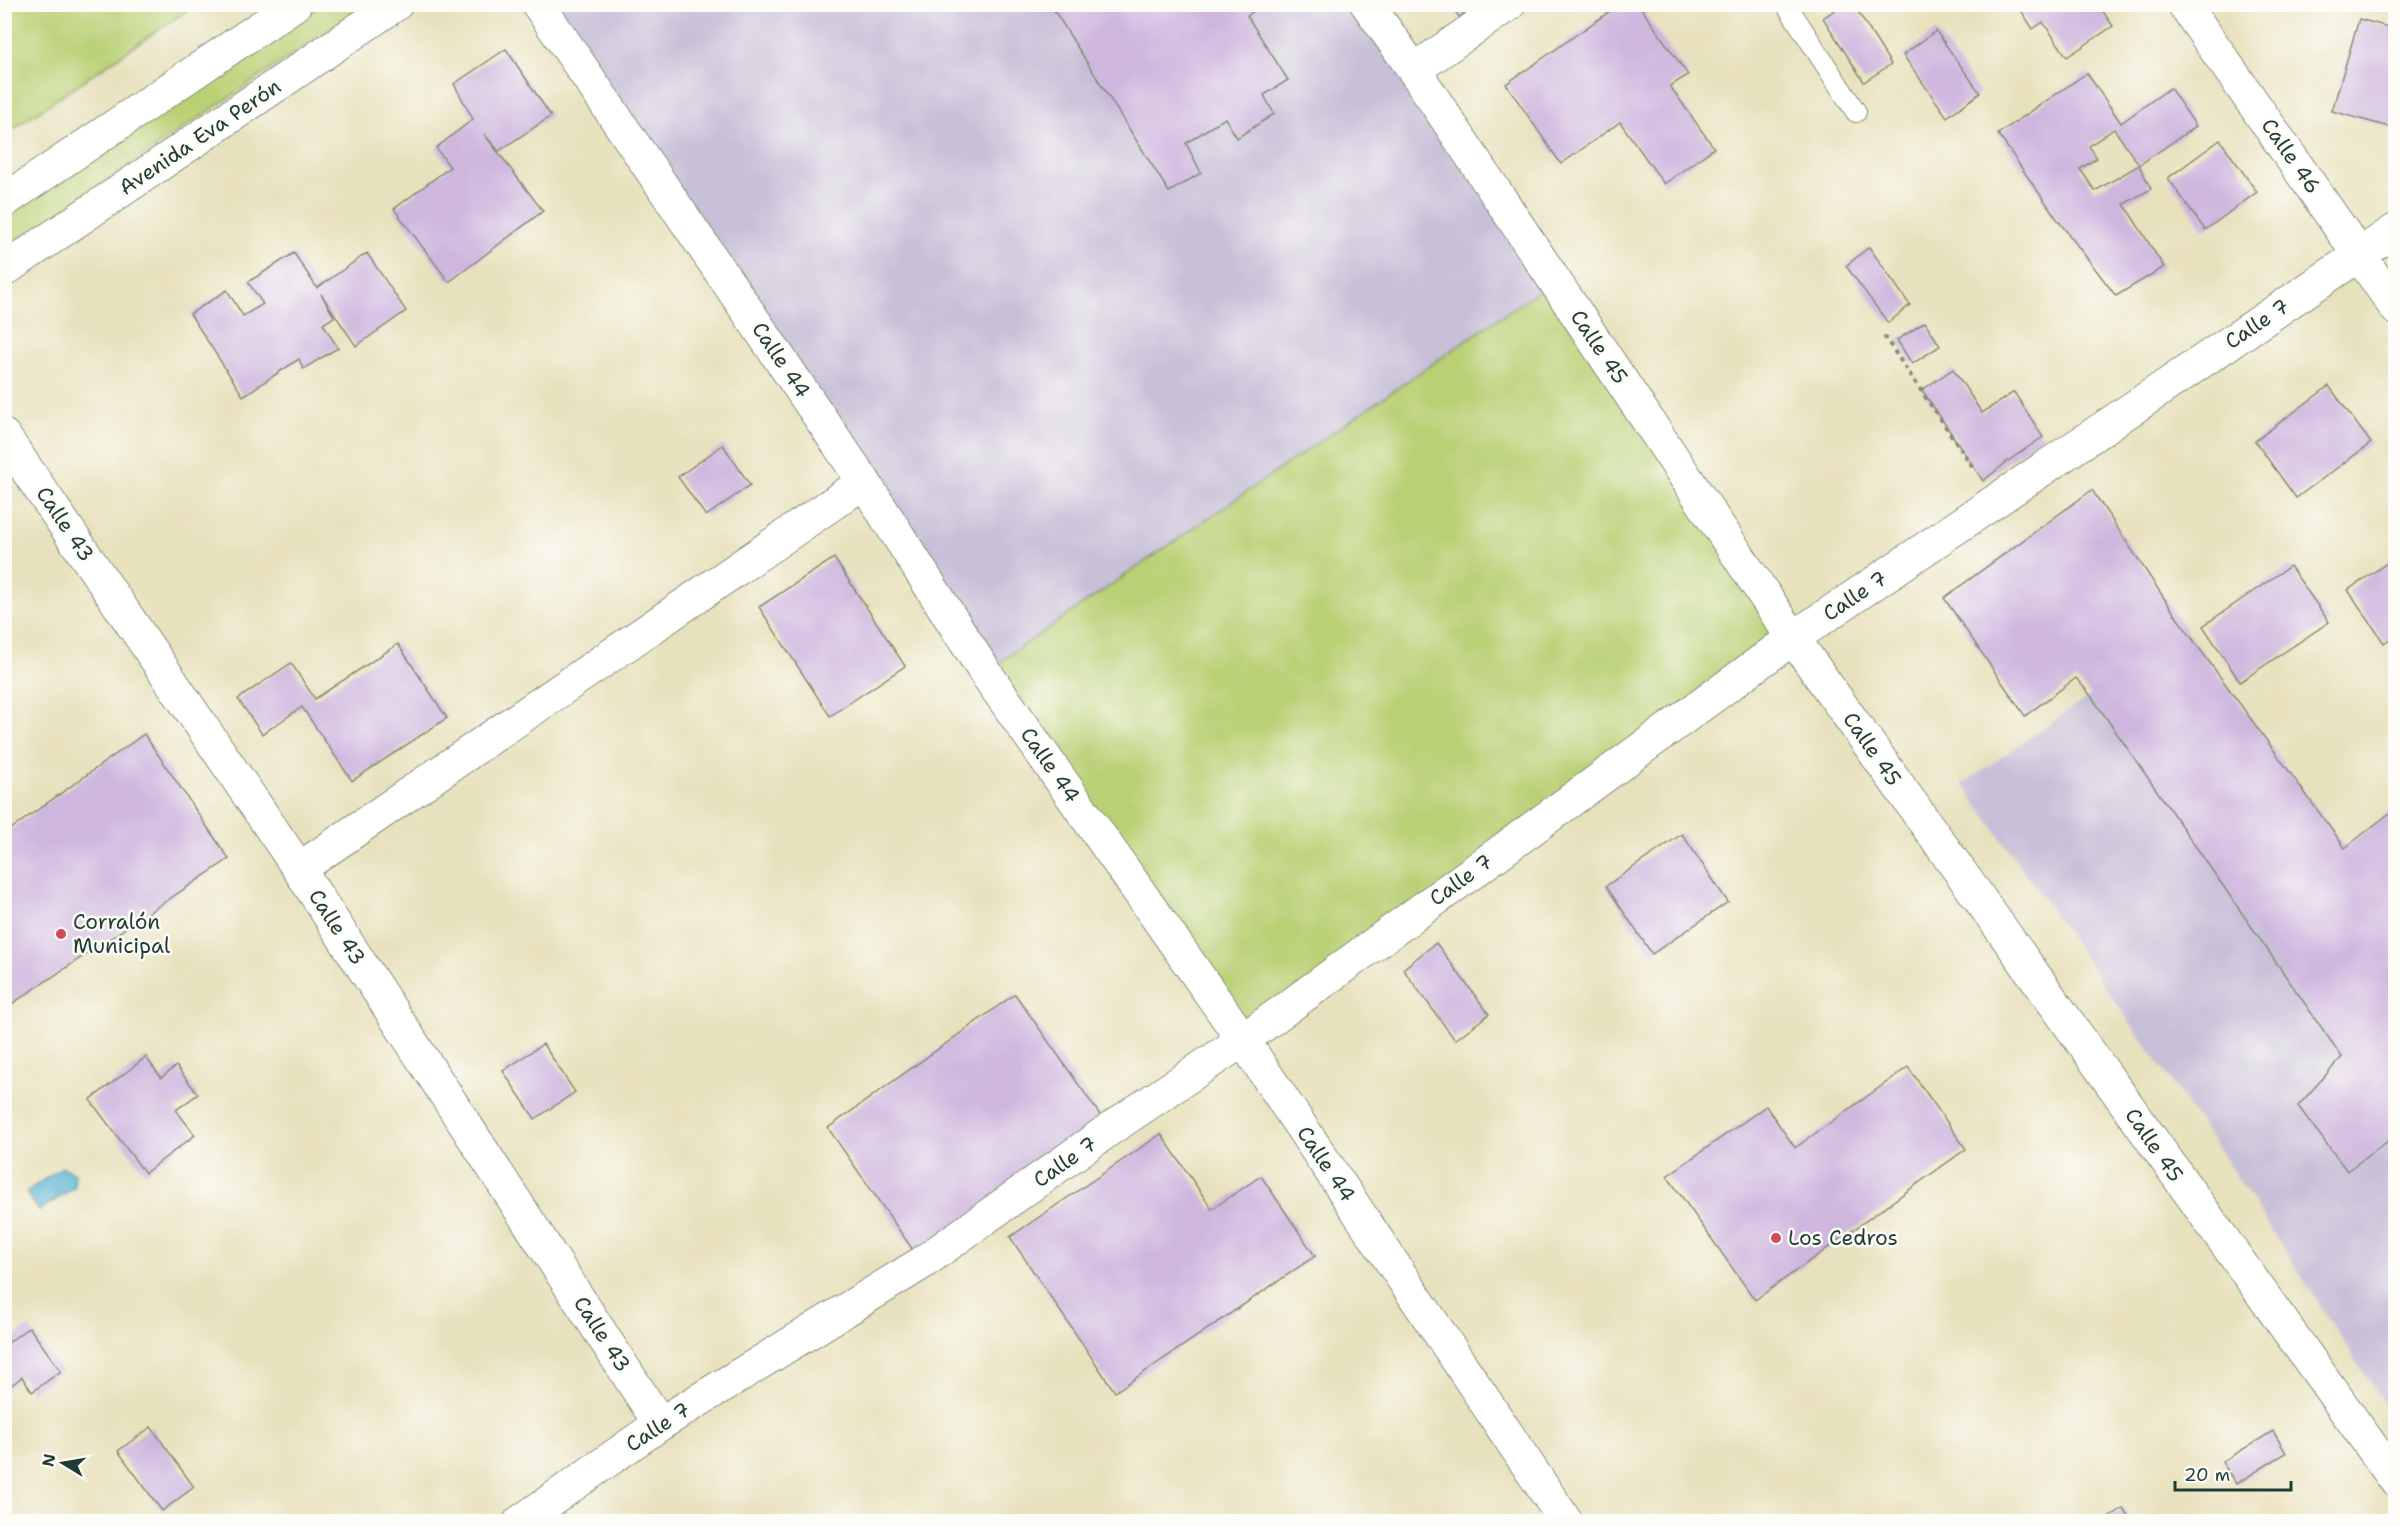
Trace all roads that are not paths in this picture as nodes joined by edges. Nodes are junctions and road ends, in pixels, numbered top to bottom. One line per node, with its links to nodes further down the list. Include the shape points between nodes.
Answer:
1 (295, 4): 10 (street)
2 (396, 4): 13 (street, Avenida Eva Perón)
3 (538, 4): 16 (street, Calle 44)
4 (1367, 4): 8 (street, Calle 45)
5 (1509, 4): 8 (street)
6 (1786, 4): 9 (lane)
7 (2184, 4): 12 (street, Calle 46)
8 (1414, 70): 17 (street, Calle 45)
9 (1856, 112)
10 (4, 201)
11 (2396, 230): 12 (street, Calle 7)
12 (2359, 254): 14 (street, Calle 46); 17 (street, Calle 7)
13 (4, 270)
14 (2396, 308)
15 (4, 436): 18 (street, Calle 43)
16 (864, 482): 18 (street); 19 (street, Calle 44, via 985,672)
17 (1793, 638): 19 (street, Calle 7); 21 (street, Calle 45)
18 (299, 870): 20 (street, Calle 43)
19 (1243, 1040): 20 (street, Calle 7, via 922,1263); 23 (street, Calle 44)
20 (660, 1424): 22 (street, Calle 7)
21 (2396, 1481)
22 (520, 1521)
23 (1566, 1521)

